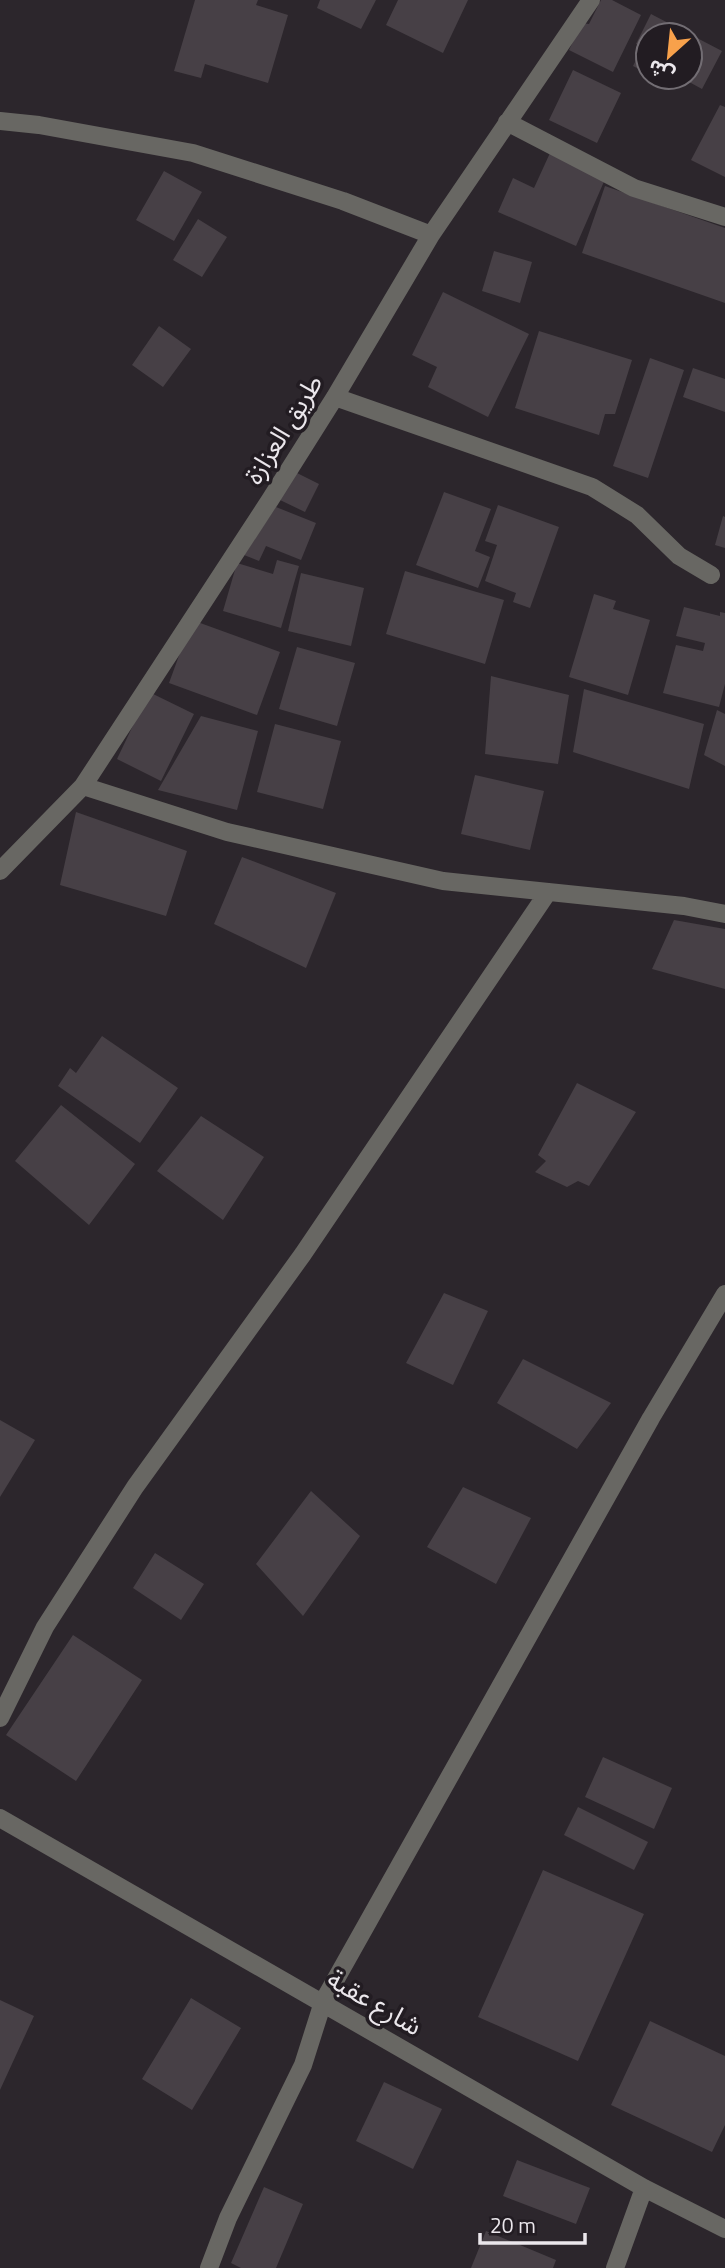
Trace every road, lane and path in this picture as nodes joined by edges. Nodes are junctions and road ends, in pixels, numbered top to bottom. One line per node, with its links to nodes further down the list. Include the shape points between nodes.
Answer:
1 (591, 0): 3 (street, طريق العزازة)
2 (0, 121): 5 (street, via 193,153)
3 (507, 122): 4 (street, via 634,188); 5 (street, طريق العزازة)
4 (725, 217)
5 (431, 235): 6 (street, طريق العزازة)
6 (335, 397): 7 (street, via 592,487 637,515 680,556); 8 (street, طريق العزازة)
7 (711, 575)
8 (83, 786): 9 (street, طريق العزازة); 10 (street, via 226,832 443,881)
9 (0, 871)
10 (548, 892): 11 (street); 13 (street, via 303,1254 135,1487 45,1627)
11 (725, 914)
12 (725, 1294): 15 (street)
13 (0, 1718)
14 (0, 1818): 15 (street, شارع عقبة)
15 (323, 2002): 16 (street, شارع عقبة); 18 (street, via 303,2065 228,2218)
16 (645, 2188): 17 (street, شارع عقبة); 19 (street)
17 (725, 2229)
18 (209, 2268)
19 (615, 2268)

